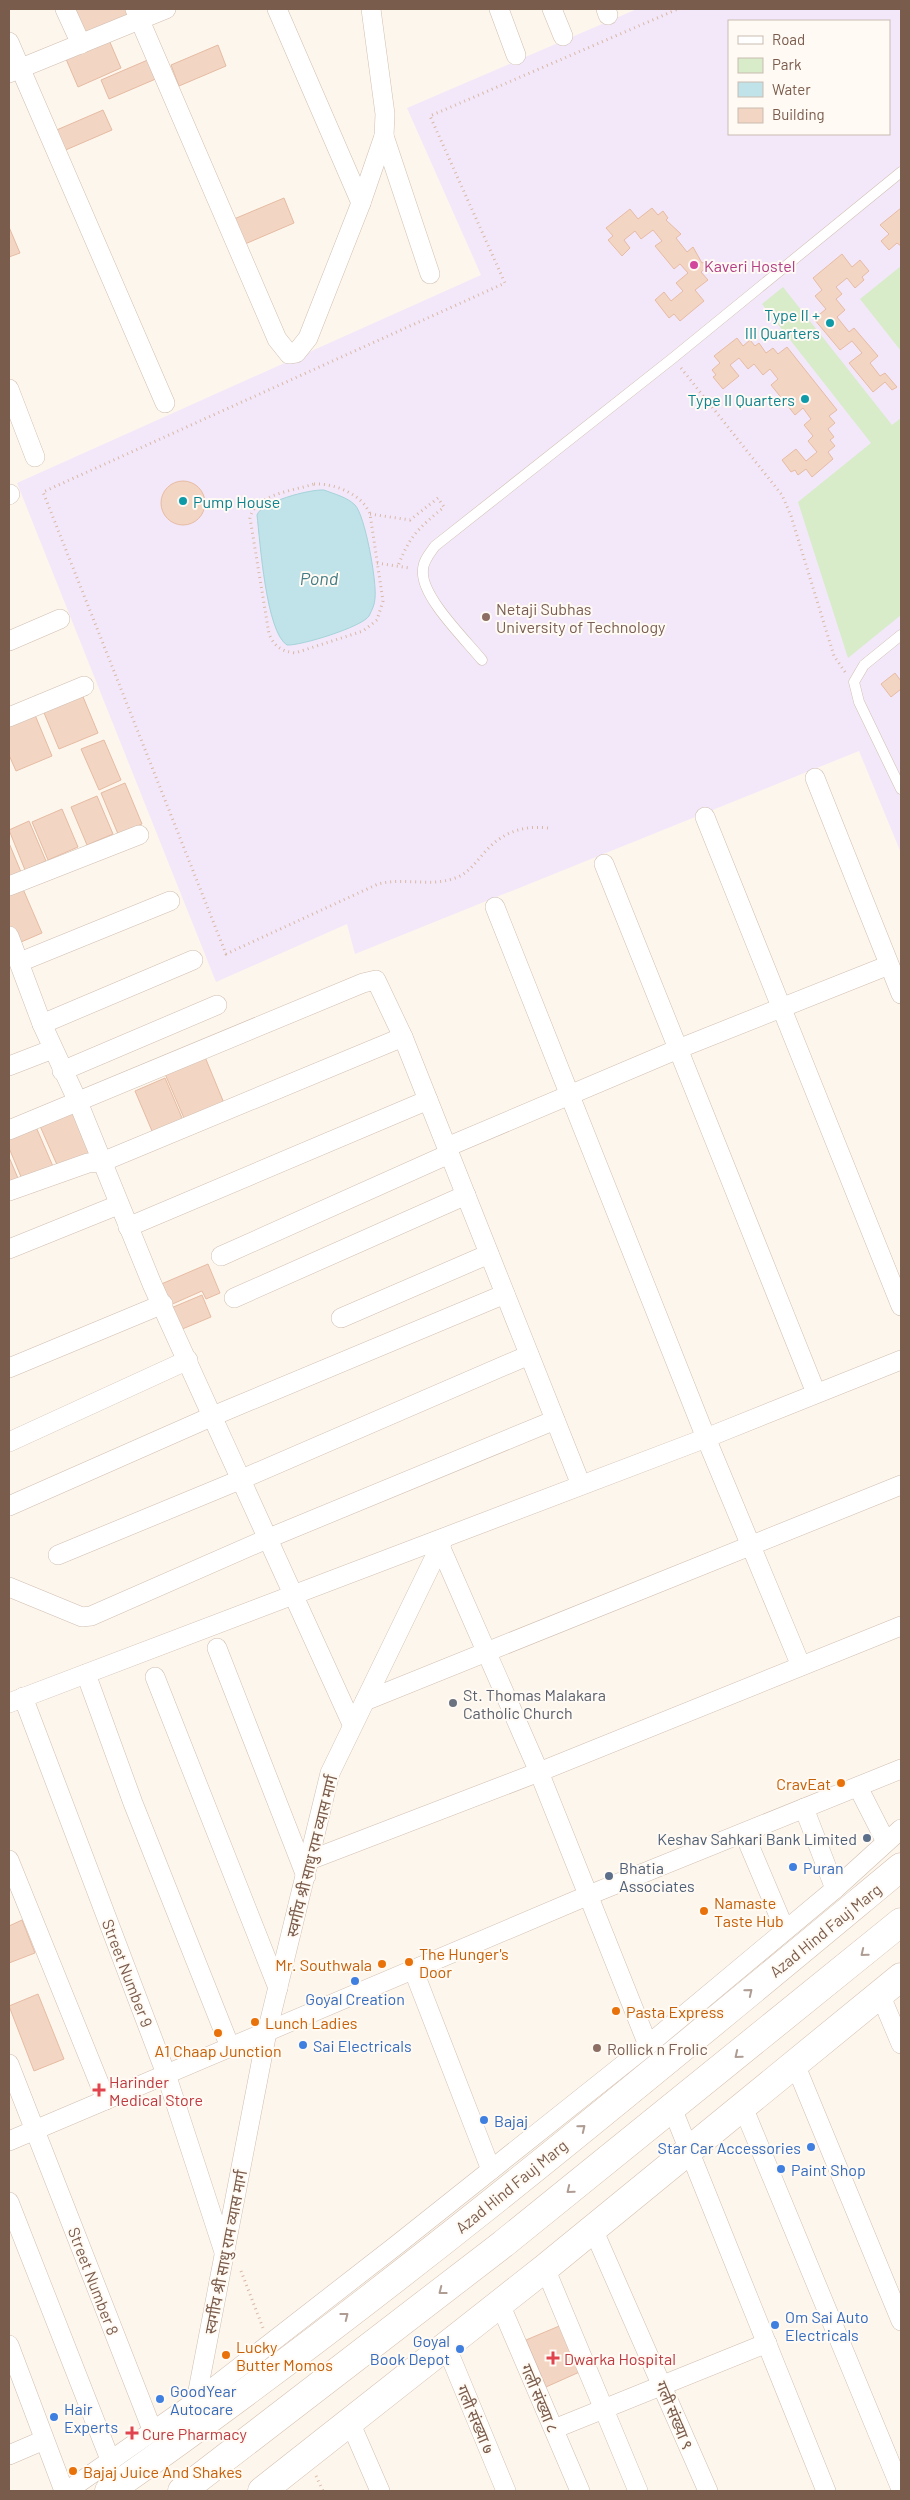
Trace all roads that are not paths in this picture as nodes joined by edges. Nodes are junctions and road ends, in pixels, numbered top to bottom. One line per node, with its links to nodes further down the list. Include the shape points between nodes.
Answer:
1 (65, 9): 10 (street)
2 (166, 9): 7 (street)
3 (277, 9): 15 (street)
4 (371, 9): 13 (street, via 385,114)
5 (499, 9): 11 (street)
6 (552, 9): 8 (street)
7 (137, 14): 10 (street); 15 (street, via 277,339 289,354 296,353 308,338)
8 (563, 36)
9 (9, 42): 12 (street)
10 (81, 44): 12 (street)
11 (516, 55)
12 (14, 71): 18 (street)
13 (384, 136): 15 (street); 16 (street)
14 (901, 172): 23 (lane, via 435,546 422,570 424,583 430,596)
15 (361, 203)
16 (430, 274)
17 (9, 389): 19 (street)
18 (165, 403)
19 (35, 457)
20 (60, 619): 22 (street)
21 (901, 635): 27 (lane, via 864,665 854,682 859,702)
22 (9, 641)
23 (482, 660)
24 (84, 686): 25 (street)
25 (9, 717)
26 (815, 778): 37 (street)
27 (901, 789)
28 (705, 817): 40 (street)
29 (138, 835): 31 (street)
30 (604, 864): 43 (street)
31 (9, 886)
32 (170, 902): 36 (street)
33 (495, 907): 47 (street)
34 (9, 936): 36 (street)
35 (193, 960): 41 (street)
36 (20, 962): 41 (street)
37 (889, 965): 38 (street); 40 (street)
38 (901, 994)
39 (217, 1005): 46 (street)
40 (782, 1008): 43 (street); 63 (street)
41 (42, 1024): 44 (street)
42 (403, 1036): 48 (street); 49 (street, via 380,984 370,980); 52 (street)
43 (678, 1048): 47 (street); 69 (street)
44 (53, 1049): 45 (street); 46 (street)
45 (9, 1066)
46 (62, 1071): 49 (street)
47 (569, 1096): 51 (street); 72 (street)
48 (428, 1100): 51 (street); 56 (street)
49 (78, 1102): 50 (street); 52 (street)
50 (9, 1130)
51 (448, 1150): 54 (street); 59 (street)
52 (102, 1162): 53 (street, via 88,1163); 55 (street)
53 (9, 1191)
54 (466, 1195): 58 (street); 61 (street)
55 (118, 1205): 56 (street); 57 (street)
56 (128, 1227): 62 (street)
57 (9, 1249)
58 (489, 1254): 60 (street); 64 (street)
59 (221, 1256)
60 (505, 1294): 65 (street); 70 (street)
61 (234, 1298)
62 (162, 1304): 66 (street); 68 (street)
63 (901, 1306)
64 (341, 1318)
65 (529, 1354): 71 (street); 74 (street)
66 (188, 1360): 70 (street); 73 (street)
67 (901, 1360): 69 (street)
68 (9, 1368)
69 (816, 1393): 72 (street)
70 (213, 1416): 74 (street); 77 (street)
71 (555, 1420): 75 (street); 78 (street)
72 (706, 1438): 75 (street); 80 (street)
73 (9, 1442)
74 (242, 1479): 78 (street); 81 (street)
75 (581, 1484): 79 (street)
76 (901, 1485): 80 (street)
77 (9, 1506)
78 (269, 1538): 82 (street, via 91,1616 82,1617); 83 (street)
79 (442, 1542): 83 (street); 86 (street); 91 (street, स्वर्गीय श्री साधु राम व्यास मार्ग)
80 (750, 1544): 86 (street); 87 (street)
81 (58, 1555)
82 (9, 1587)
83 (295, 1595): 88 (street); 92 (street)
84 (901, 1626): 87 (street)
85 (218, 1648): 102 (street)
86 (487, 1651): 91 (street); 94 (street)
87 (801, 1666): 94 (street)
88 (86, 1674): 90 (street); 114 (street, via 133,1803)
89 (155, 1678): 109 (street)
90 (16, 1700): 117 (street, Street Number 9)
91 (364, 1701): 92 (street, स्वर्गीय श्री साधु राम व्यास मार्ग)
92 (352, 1724): 102 (street, स्वर्गीय श्री साधु राम व्यास मार्ग, via 330,1774)
93 (901, 1769): 95 (street)
94 (539, 1772): 102 (street); 104 (street)
95 (858, 1787): 96 (street); 99 (street)
96 (804, 1808): 98 (street); 103 (street)
97 (901, 1829): 99 (street)
98 (744, 1832): 104 (street); 106 (street)
99 (886, 1842): 103 (street)
100 (9, 1860): 118 (street)
101 (901, 1867): 136 (main road, Azad Hind Fauj Marg, one-way to 101, via 447,2238)
102 (308, 1868): 109 (street, स्वर्गीय श्री साधु राम व्यास मार्ग)
103 (835, 1889): 106 (street)
104 (589, 1895): 107 (street); 113 (street)
105 (901, 1922): 120 (main road, one-way to 120)
106 (785, 1930): 113 (street)
107 (413, 1969): 111 (street); 124 (street)
108 (901, 1977): 110 (main road)
109 (278, 1988): 111 (street, स्वर्गीय श्री साधु राम व्यास मार्ग)
110 (880, 1994): 112 (street); 116 (main road)
111 (267, 2032): 114 (street); 127 (street, स्वर्गीय श्री साधु राम व्यास मार्ग)
112 (901, 2044)
113 (648, 2045): 124 (street)
114 (230, 2047): 117 (street)
115 (9, 2064): 121 (street, Street Number 8)
116 (795, 2064): 119 (main road); 130 (street)
117 (166, 2074): 118 (street); 127 (street, Street Number 9)
118 (106, 2100): 121 (street)
119 (742, 2107): 123 (main road); 144 (street)
120 (672, 2108): 123 (street); 148 (main road, one-way to 148, via 503,2244)
121 (35, 2130): 122 (street); 140 (street, Street Number 8)
122 (9, 2141)
123 (690, 2150): 126 (main road); 131 (street)
124 (491, 2170): 136 (street, via 270,2344)
125 (9, 2202): 143 (street)
126 (593, 2229): 128 (main road); 134 (street, गली संख्या ९)
127 (231, 2258): 136 (street, स्वर्गीय श्री साधु राम व्यास मार्ग)
128 (545, 2268): 129 (main road); 137 (street)
129 (500, 2304): 133 (main road); 139 (street, गली संख्या ८)
130 (901, 2321)
131 (767, 2343): 134 (street); 154 (street)
132 (9, 2345): 135 (street)
133 (446, 2346): 138 (main road); 150 (street, गली संख्या ७)
134 (663, 2385): 137 (street); 153 (street, गली संख्या ९)
135 (16, 2386): 141 (street)
136 (203, 2409): 140 (street); 147 (main road, Azad Hind Fauj Marg)
137 (604, 2410): 139 (street); 152 (street)
138 (350, 2422): 145 (main road); 149 (street)
139 (554, 2429): 151 (street, गली संख्या ८)
140 (153, 2432): 143 (street)
141 (44, 2440): 142 (street); 146 (street)
142 (9, 2455)
143 (111, 2462): 146 (street)
144 (901, 2489)
145 (266, 2490)
146 (66, 2491)
147 (110, 2491)
148 (182, 2491)
149 (380, 2491)
150 (506, 2491)
151 (580, 2491)
152 (638, 2491)
153 (708, 2491)
154 (826, 2491)

